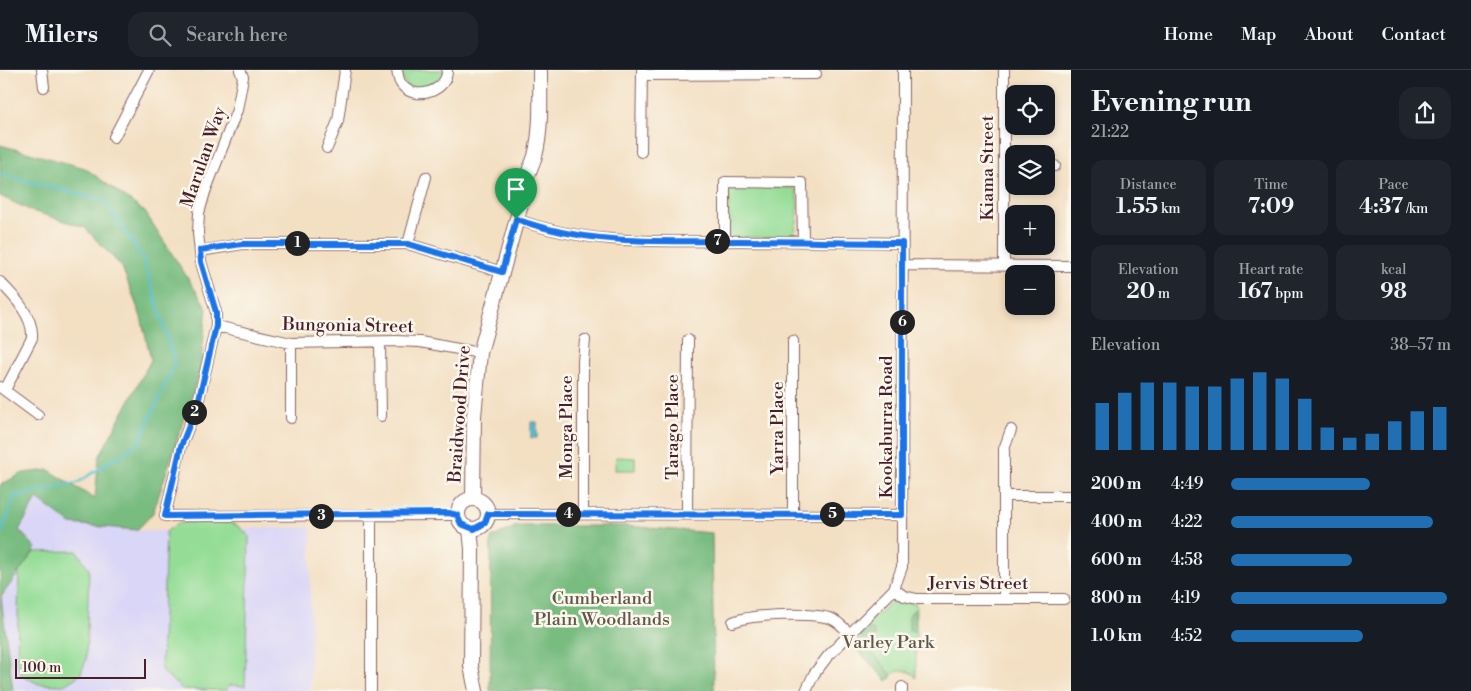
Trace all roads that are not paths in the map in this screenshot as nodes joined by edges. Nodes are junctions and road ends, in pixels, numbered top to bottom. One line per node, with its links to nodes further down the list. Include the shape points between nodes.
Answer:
1 (42, 70): 12 (street)
2 (149, 70): 13 (street)
3 (240, 70): 24 (street, Marulan Way, via 243,77 237,110 199,213)
4 (345, 70): 15 (street, via 338,121)
5 (397, 70): 6 (street, via 400,84 415,92 442,86)
6 (447, 70)
7 (540, 70): 19 (street, Braidwood Drive, via 540,118 535,154 527,172)
8 (903, 70): 22 (street, Kookaburra Road)
9 (1004, 70): 14 (street, Kiama Street)
10 (642, 72): 11 (street); 16 (street)
11 (816, 74)
12 (44, 87)
13 (114, 137)
14 (1008, 145)
15 (327, 148)
16 (641, 152)
17 (426, 177): 23 (street)
18 (1008, 195): 25 (street, Kiama Street)
19 (516, 219): 20 (street, via 554,231 609,240); 28 (street, Braidwood Drive)
20 (725, 241): 21 (street); 21 (street, via 725,182 802,183)
21 (803, 241): 22 (street)
22 (902, 243): 26 (street, Kookaburra Road)
23 (408, 244): 24 (street, via 242,244); 28 (street)
24 (200, 250): 30 (street, Marulan Way, via 216,312)
25 (1004, 265): 26 (street); 27 (street)
26 (902, 266): 51 (street, Kookaburra Road)
27 (1071, 266)
28 (502, 272): 36 (street, Braidwood Drive)
29 (0, 282): 37 (street, via 14,296 33,330 32,338)
30 (216, 326): 35 (street, Bungonia Street); 45 (street, Marulan Way, via 198,403 181,446 165,516)
31 (585, 340): 47 (street, Monga Place, via 582,370)
32 (688, 340): 48 (street, Tarago Place)
33 (793, 341): 49 (street, Yarra Place)
34 (380, 342): 35 (street, Bungonia Street); 36 (street, Bungonia Street, via 420,342); 39 (street)
35 (292, 343): 40 (street)
36 (480, 353): 44 (street, Braidwood Drive, via 474,416)
37 (2, 388): 38 (street)
38 (38, 415)
39 (380, 416)
40 (291, 418)
41 (1011, 430): 42 (street, via 1004,449)
42 (1004, 496): 43 (street); 54 (street)
43 (1071, 496)
44 (474, 499): 46 (street, via 482,502); 50 (street, via 464,502)
45 (371, 514): 50 (street); 58 (street)
46 (488, 514): 47 (street); 52 (street, via 482,526)
47 (583, 514): 48 (street)
48 (687, 514): 49 (street)
49 (793, 514): 51 (street)
50 (457, 515): 52 (street, via 461,524)
51 (902, 515): 53 (street, Kookaburra Road, via 903,562)
52 (470, 529): 59 (street, via 471,666)
53 (894, 589): 54 (street, Jervis Street, via 917,599); 57 (street)
54 (1004, 599): 55 (street, Jervis Street)
55 (1064, 599)
56 (733, 622): 57 (street, via 756,616 817,616 835,620)
57 (850, 634): 60 (street, via 822,663)
58 (371, 691)
59 (476, 691)
60 (806, 691)

